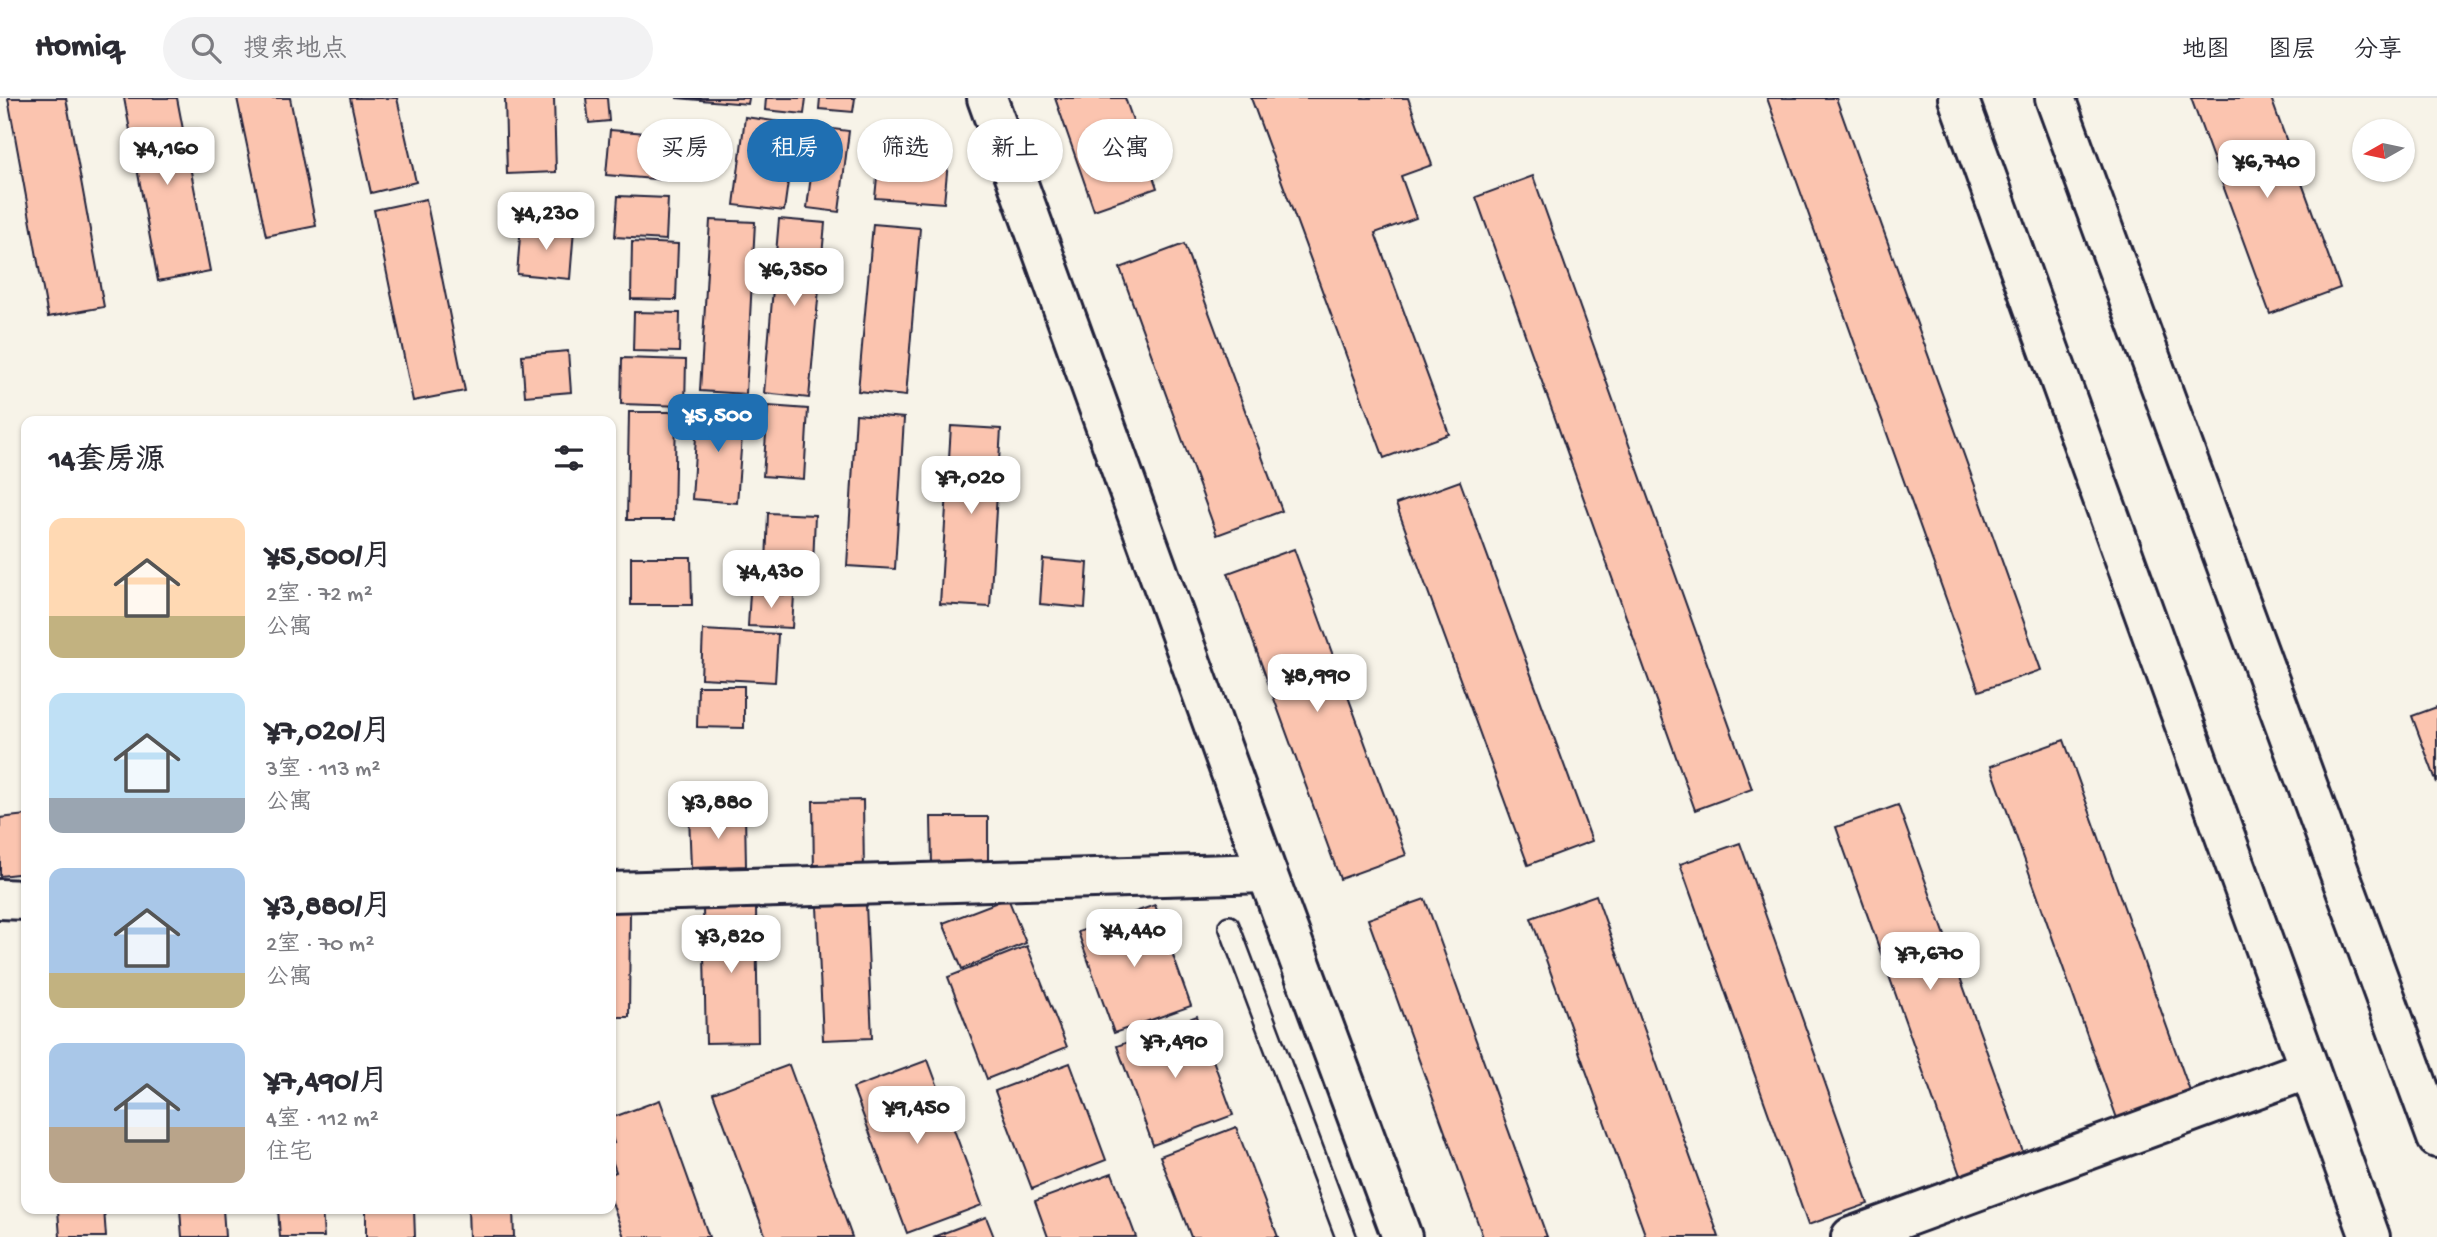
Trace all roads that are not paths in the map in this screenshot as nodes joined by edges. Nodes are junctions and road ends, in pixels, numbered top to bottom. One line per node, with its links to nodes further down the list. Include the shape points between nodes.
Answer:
1 (987, 98): 4 (street)
2 (1958, 98): 9 (street)
3 (2055, 98): 10 (street)
4 (1267, 873): 5 (street); 12 (street)
5 (616, 892)
6 (0, 899): 7 (street)
7 (21, 900)
8 (1229, 926): 11 (lane)
9 (2309, 1069): 13 (street); 14 (street)
10 (2437, 1138)
11 (1346, 1237)
12 (1402, 1237)
13 (1851, 1237)
14 (2370, 1237)

